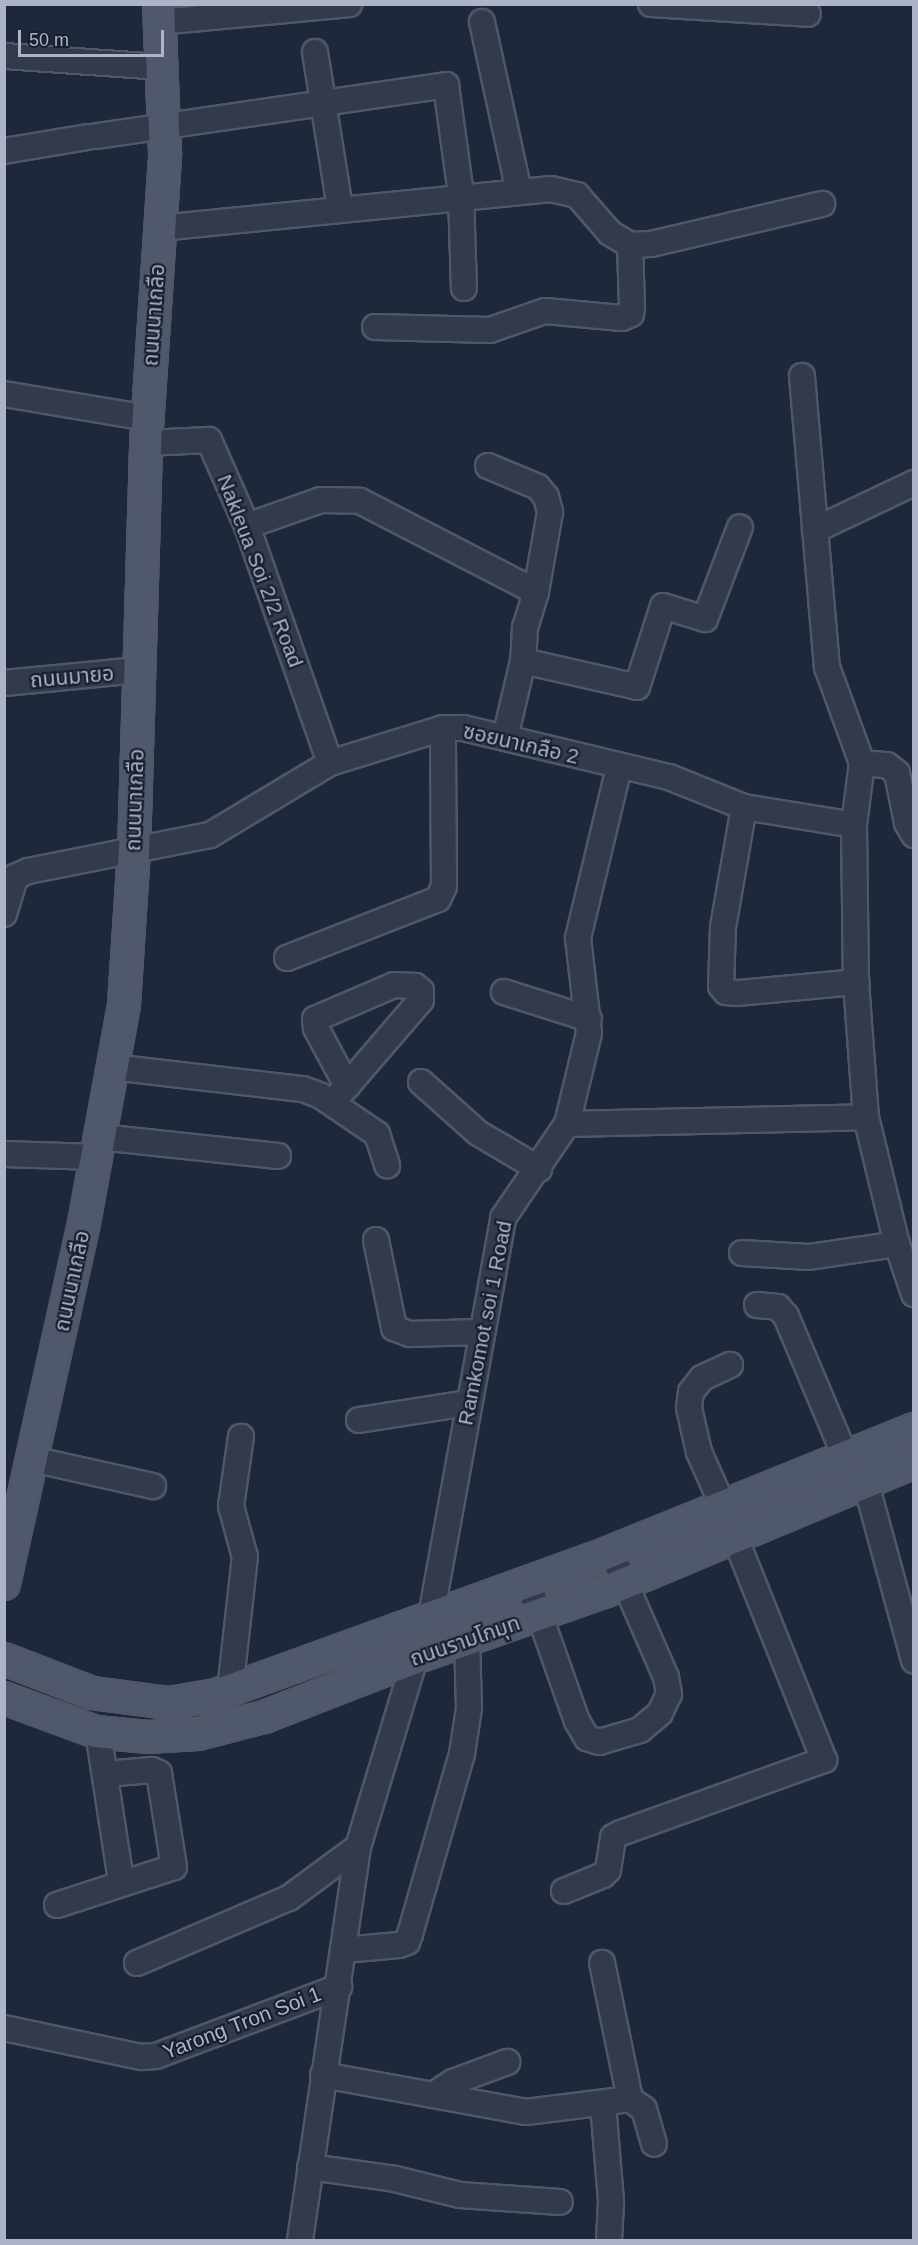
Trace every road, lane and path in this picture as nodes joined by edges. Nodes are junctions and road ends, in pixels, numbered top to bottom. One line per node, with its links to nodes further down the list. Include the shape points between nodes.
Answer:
1 (349, 4): 3 (street)
2 (651, 4): 4 (street)
3 (290, 7): 5 (street)
4 (740, 7): 6 (street)
5 (160, 13): 10 (main road, ถนนนาเกลือ)
6 (808, 14)
7 (482, 22): 14 (street)
8 (315, 52): 11 (street)
9 (4, 56): 10 (street)
10 (162, 66): 12 (main road, ถนนนาเกลือ)
11 (323, 104): 12 (street); 15 (street, via 446,85); 17 (street)
12 (164, 128): 13 (street); 18 (main road, ถนนนาเกลือ)
13 (4, 151)
14 (519, 191): 15 (street); 19 (street, via 551,189 577,195 610,233)
15 (461, 195): 17 (street); 20 (street)
16 (822, 204): 19 (street, via 651,244)
17 (340, 208): 18 (street)
18 (160, 228): 24 (main road, ถนนนาเกลือ)
19 (630, 245): 21 (street, via 632,306 631,314 622,318 545,311 490,330)
20 (464, 288)
21 (375, 327)
22 (802, 376): 29 (street)
23 (4, 394): 24 (street)
24 (147, 430): 27 (street, Nakleua Soi 2/2 Road, via 209,440); 32 (main road, ถนนนาเกลือ)
25 (489, 466): 30 (street, via 538,487 546,497 550,512)
26 (914, 483): 29 (street)
27 (247, 526): 30 (street, via 321,500 360,501); 36 (street, Nakleua Soi 2/2 Road)
28 (740, 527): 31 (street, via 705,619 663,606 637,687)
29 (815, 530): 37 (street, via 827,667)
30 (536, 592): 31 (street, via 525,627)
31 (523, 662): 35 (street)
32 (139, 670): 33 (street, ถนนมายอ); 42 (main road, ถนนนาเกลือ)
33 (4, 683)
34 (443, 728): 35 (street, ซอยนาเกลือ 2, via 463,728); 36 (street, ซอยนาเกลือ 2); 46 (street, via 444,886 438,899)
35 (505, 738): 38 (street, ซอยนาเกลือ 2)
36 (330, 763): 42 (street, ซอยนาเกลือ 2, via 210,835)
37 (862, 763): 40 (street); 41 (street, via 887,765 897,773 907,823)
38 (619, 767): 39 (street, ซอยนาเกลือ 2, via 669,777); 49 (street, Ramkomot soi 1 Road, via 578,938)
39 (744, 807): 40 (street, ซอยนาเกลือ 2); 47 (street, via 723,927 721,986 726,992 738,993)
40 (854, 825): 47 (street)
41 (914, 835)
42 (134, 852): 44 (street, ซอยนาเกลือ 2); 50 (main road, ถนนนาเกลือ, via 124,1005)
43 (4, 862): 44 (street)
44 (33, 870): 45 (street, via 15,877)
45 (4, 914)
46 (287, 958)
47 (856, 982): 53 (street)
48 (504, 992): 49 (street)
49 (589, 1019): 54 (street, Ramkomot soi 1 Road)
50 (112, 1067): 52 (street); 55 (main road, ถนนนาเกลือ)
51 (421, 1082): 59 (street, via 478,1133)
52 (340, 1095): 52 (street, via 421,1000 421,991 415,986 393,985 315,1019); 58 (street, via 377,1134)
53 (866, 1117): 54 (street); 61 (street)
54 (567, 1124): 59 (street, Ramkomot soi 1 Road)
55 (98, 1147): 56 (street); 57 (street); 72 (main road, ถนนนาเกลือ)
56 (4, 1154)
57 (278, 1156)
58 (387, 1166)
59 (539, 1169): 65 (street, Ramkomot soi 1 Road, via 503,1218)
60 (376, 1240): 65 (street, via 394,1328 410,1334)
61 (897, 1244): 62 (street, via 809,1257); 63 (street)
62 (742, 1253)
63 (914, 1294)
64 (757, 1305): 71 (street, via 778,1307 786,1316)
65 (480, 1332): 67 (street, Ramkomot soi 1 Road)
66 (730, 1365): 76 (street, via 702,1378 691,1392 689,1408 695,1441)
67 (468, 1403): 68 (street); 83 (street, Ramkomot soi 1 Road)
68 (359, 1420)
69 (914, 1429): 71 (main road, ถนนรามโกมุท)
70 (241, 1437): 88 (street, via 231,1506 245,1557)
71 (845, 1456): 76 (main road, ถนนรามโกมุท)
72 (32, 1459): 75 (street); 81 (main road, ถนนนาเกลือ)
73 (914, 1462): 74 (main road, ถนนรามโกมุท)
74 (865, 1480): 77 (main road, ถนนรามโกมุท); 87 (street)
75 (153, 1486)
76 (723, 1506): 78 (main road, ถนนรามโกมุท)
77 (735, 1537): 80 (main road, ถนนรามโกมุท); 94 (street, via 824,1760 613,1837 608,1870)
78 (611, 1551): 79 (main road, ถนนรามโกมุท); 80 (street)
79 (528, 1582): 82 (street); 83 (main road, ถนนรามโกมุท)
80 (625, 1583): 82 (main road, ถนนรามโกมุท); 82 (street, via 666,1677 669,1694 660,1713 640,1730 599,1742 587,1738 577,1721)
81 (4, 1584)
82 (540, 1614): 84 (main road, ถนนรามโกมุท)
83 (431, 1616): 88 (main road, ถนนรามโกมุท)
84 (467, 1639): 85 (main road, ถนนรามโกมุท); 96 (street, via 469,1708 462,1754 407,1942)
85 (415, 1658): 90 (main road, ถนนรามโกมุท, via 264,1717 198,1734 148,1737); 92 (street)
86 (4, 1659): 88 (main road, ถนนรามโกมุท, via 92,1693 170,1702)
87 (914, 1660)
88 (230, 1690)
89 (4, 1698): 90 (main road, ถนนรามโกมุท)
90 (98, 1732): 91 (street)
91 (105, 1774): 93 (street); 93 (street, via 152,1770 159,1773 174,1867)
92 (358, 1847): 96 (street); 97 (street, via 289,1898)
93 (121, 1881): 95 (street)
94 (564, 1891)
95 (57, 1905)
96 (344, 1950): 99 (street)
97 (137, 1963)
98 (602, 1963): 104 (street)
99 (339, 1987): 100 (street, Yarong Tron Soi 1, via 156,2056 141,2057); 102 (street)
100 (4, 2028)
101 (507, 2062): 103 (street, via 453,2082)
102 (323, 2075): 103 (street); 107 (street)
103 (433, 2095): 105 (street, via 526,2112)
104 (630, 2099): 105 (street); 106 (street, via 644,2109)
105 (603, 2104): 110 (street)
106 (654, 2144)
107 (310, 2167): 108 (street, via 460,2195); 109 (street)
108 (560, 2202)
109 (300, 2241)
110 (609, 2241)

